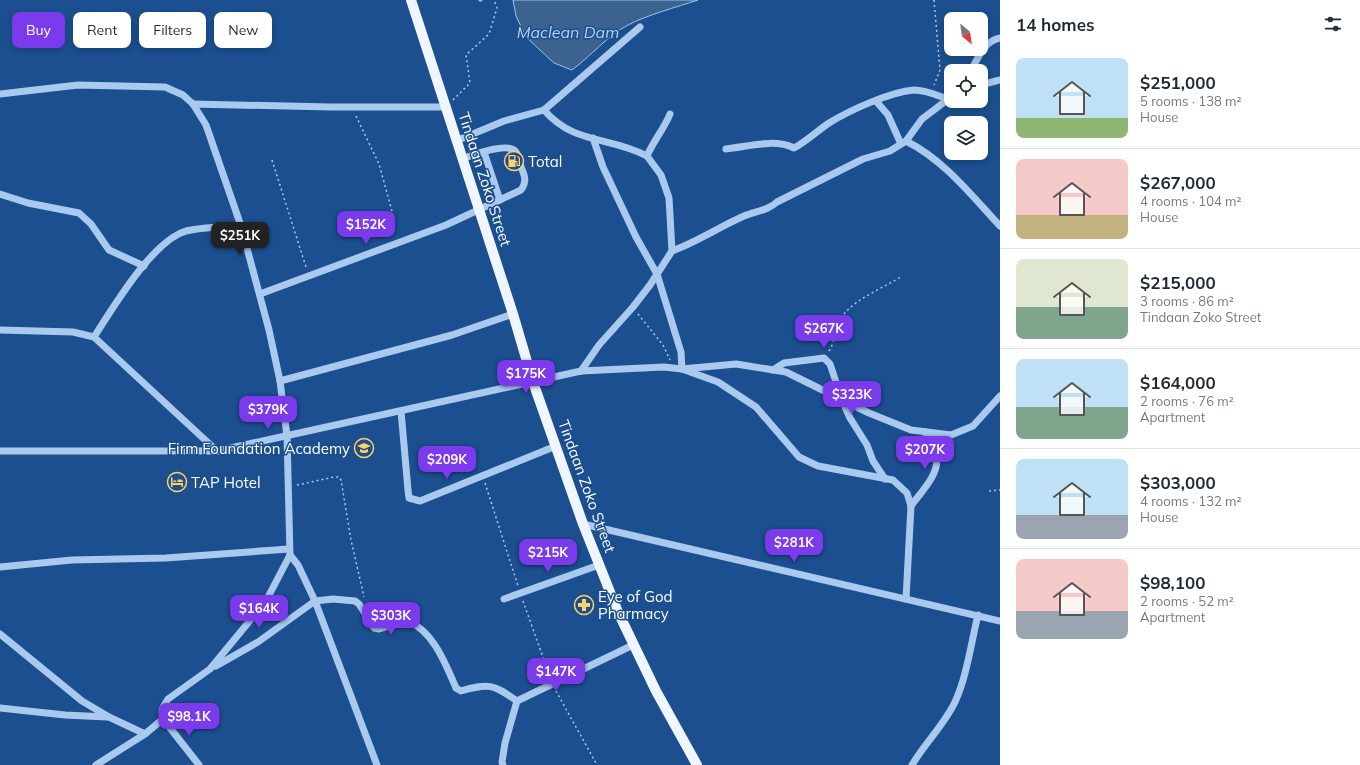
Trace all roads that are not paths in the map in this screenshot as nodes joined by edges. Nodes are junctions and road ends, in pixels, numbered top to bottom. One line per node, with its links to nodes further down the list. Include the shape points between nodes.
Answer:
1 (411, 0): 12 (main road, Tindaan Zoko Street)
2 (640, 27): 13 (street)
3 (1000, 38): 4 (street, via 992,40)
4 (975, 64)
5 (1000, 80): 6 (street)
6 (988, 83)
7 (0, 94): 11 (street, via 78,85 165,87 183,95)
8 (944, 96): 9 (street, via 915,90)
9 (876, 101): 17 (street, via 888,115); 18 (street, via 828,123 794,148 786,144 773,143)
10 (944, 102): 17 (street, via 922,119)
11 (193, 104): 12 (street); 25 (street, via 206,125 215,147)
12 (447, 107): 16 (main road, Tindaan Zoko Street)
13 (544, 110): 15 (street, via 554,121 571,132); 16 (street, via 504,121)
14 (670, 114): 20 (street)
15 (593, 138): 20 (street, via 637,150); 29 (street, via 603,167 636,237)
16 (456, 141): 21 (main road, Tindaan Zoko Street)
17 (903, 142): 26 (street, via 917,146 953,174); 27 (street, via 890,151 863,159 832,174 764,211 744,216 690,245)
18 (726, 149)
19 (484, 152): 21 (street); 23 (street); 23 (street, via 510,148 516,152 525,179 521,190)
20 (647, 156): 27 (street, via 661,175 669,198)
21 (462, 159): 24 (main road, Tindaan Zoko Street)
22 (0, 194): 28 (street, via 28,203 79,213 91,224 110,250)
23 (500, 200): 24 (street)
24 (478, 210): 30 (street, via 446,225); 31 (main road, Tindaan Zoko Street)
25 (241, 226): 28 (street, via 185,232 166,241); 30 (street)
26 (1000, 226)
27 (672, 251): 29 (street)
28 (144, 266): 33 (street)
29 (657, 274): 34 (street, via 681,352); 36 (street)
30 (260, 294): 37 (street)
31 (513, 314): 37 (street, via 445,337); 38 (main road, Tindaan Zoko Street)
32 (0, 330): 33 (street, via 73,332)
33 (94, 337): 46 (street)
34 (679, 369): 35 (street, via 736,364); 36 (street); 47 (street, via 718,382 756,407 799,457 818,466)
35 (773, 370): 40 (street, via 786,372); 40 (street, via 784,363 824,358 830,364)
36 (581, 371): 38 (street)
37 (280, 381): 43 (street)
38 (533, 382): 41 (street); 44 (main road, Tindaan Zoko Street)
39 (1000, 396): 42 (street, via 973,426 952,435)
40 (842, 400): 42 (street, via 911,430); 47 (street, via 867,445 873,462)
41 (401, 411): 43 (street); 44 (street, via 409,498 420,501)
42 (925, 432): 48 (street, via 937,457 937,465 934,474)
43 (287, 436): 46 (street); 50 (street)
44 (556, 446): 49 (main road, Tindaan Zoko Street)
45 (0, 451): 46 (street)
46 (217, 452)
47 (885, 479): 48 (street, via 893,480 907,493)
48 (912, 506): 54 (street)
49 (583, 524): 51 (main road, Tindaan Zoko Street); 54 (street)
50 (290, 552): 52 (street, via 72,560); 55 (street); 60 (street, via 266,601)
51 (599, 565): 53 (street); 59 (main road, Tindaan Zoko Street)
52 (0, 567)
53 (504, 599)
54 (906, 599): 56 (street)
55 (315, 601): 60 (street, via 258,642); 61 (street, via 355,601 374,628 379,629 407,621 429,638 447,666 456,688 461,691 484,685 502,690); 68 (street)
56 (978, 615): 57 (street); 71 (street, via 955,701 942,724)
57 (1000, 621)
58 (0, 634): 63 (street, via 82,701)
59 (633, 645): 61 (street); 70 (main road, Tindaan Zoko Street)
60 (210, 669): 64 (street, via 168,699 162,709)
61 (517, 702): 69 (street, via 505,743)
62 (0, 708): 63 (street)
63 (109, 717): 65 (street)
64 (164, 719): 65 (street); 67 (street)
65 (145, 734): 66 (street)
66 (96, 765)
67 (199, 765)
68 (377, 765)
69 (503, 765)
70 (697, 765)
71 (912, 765)

